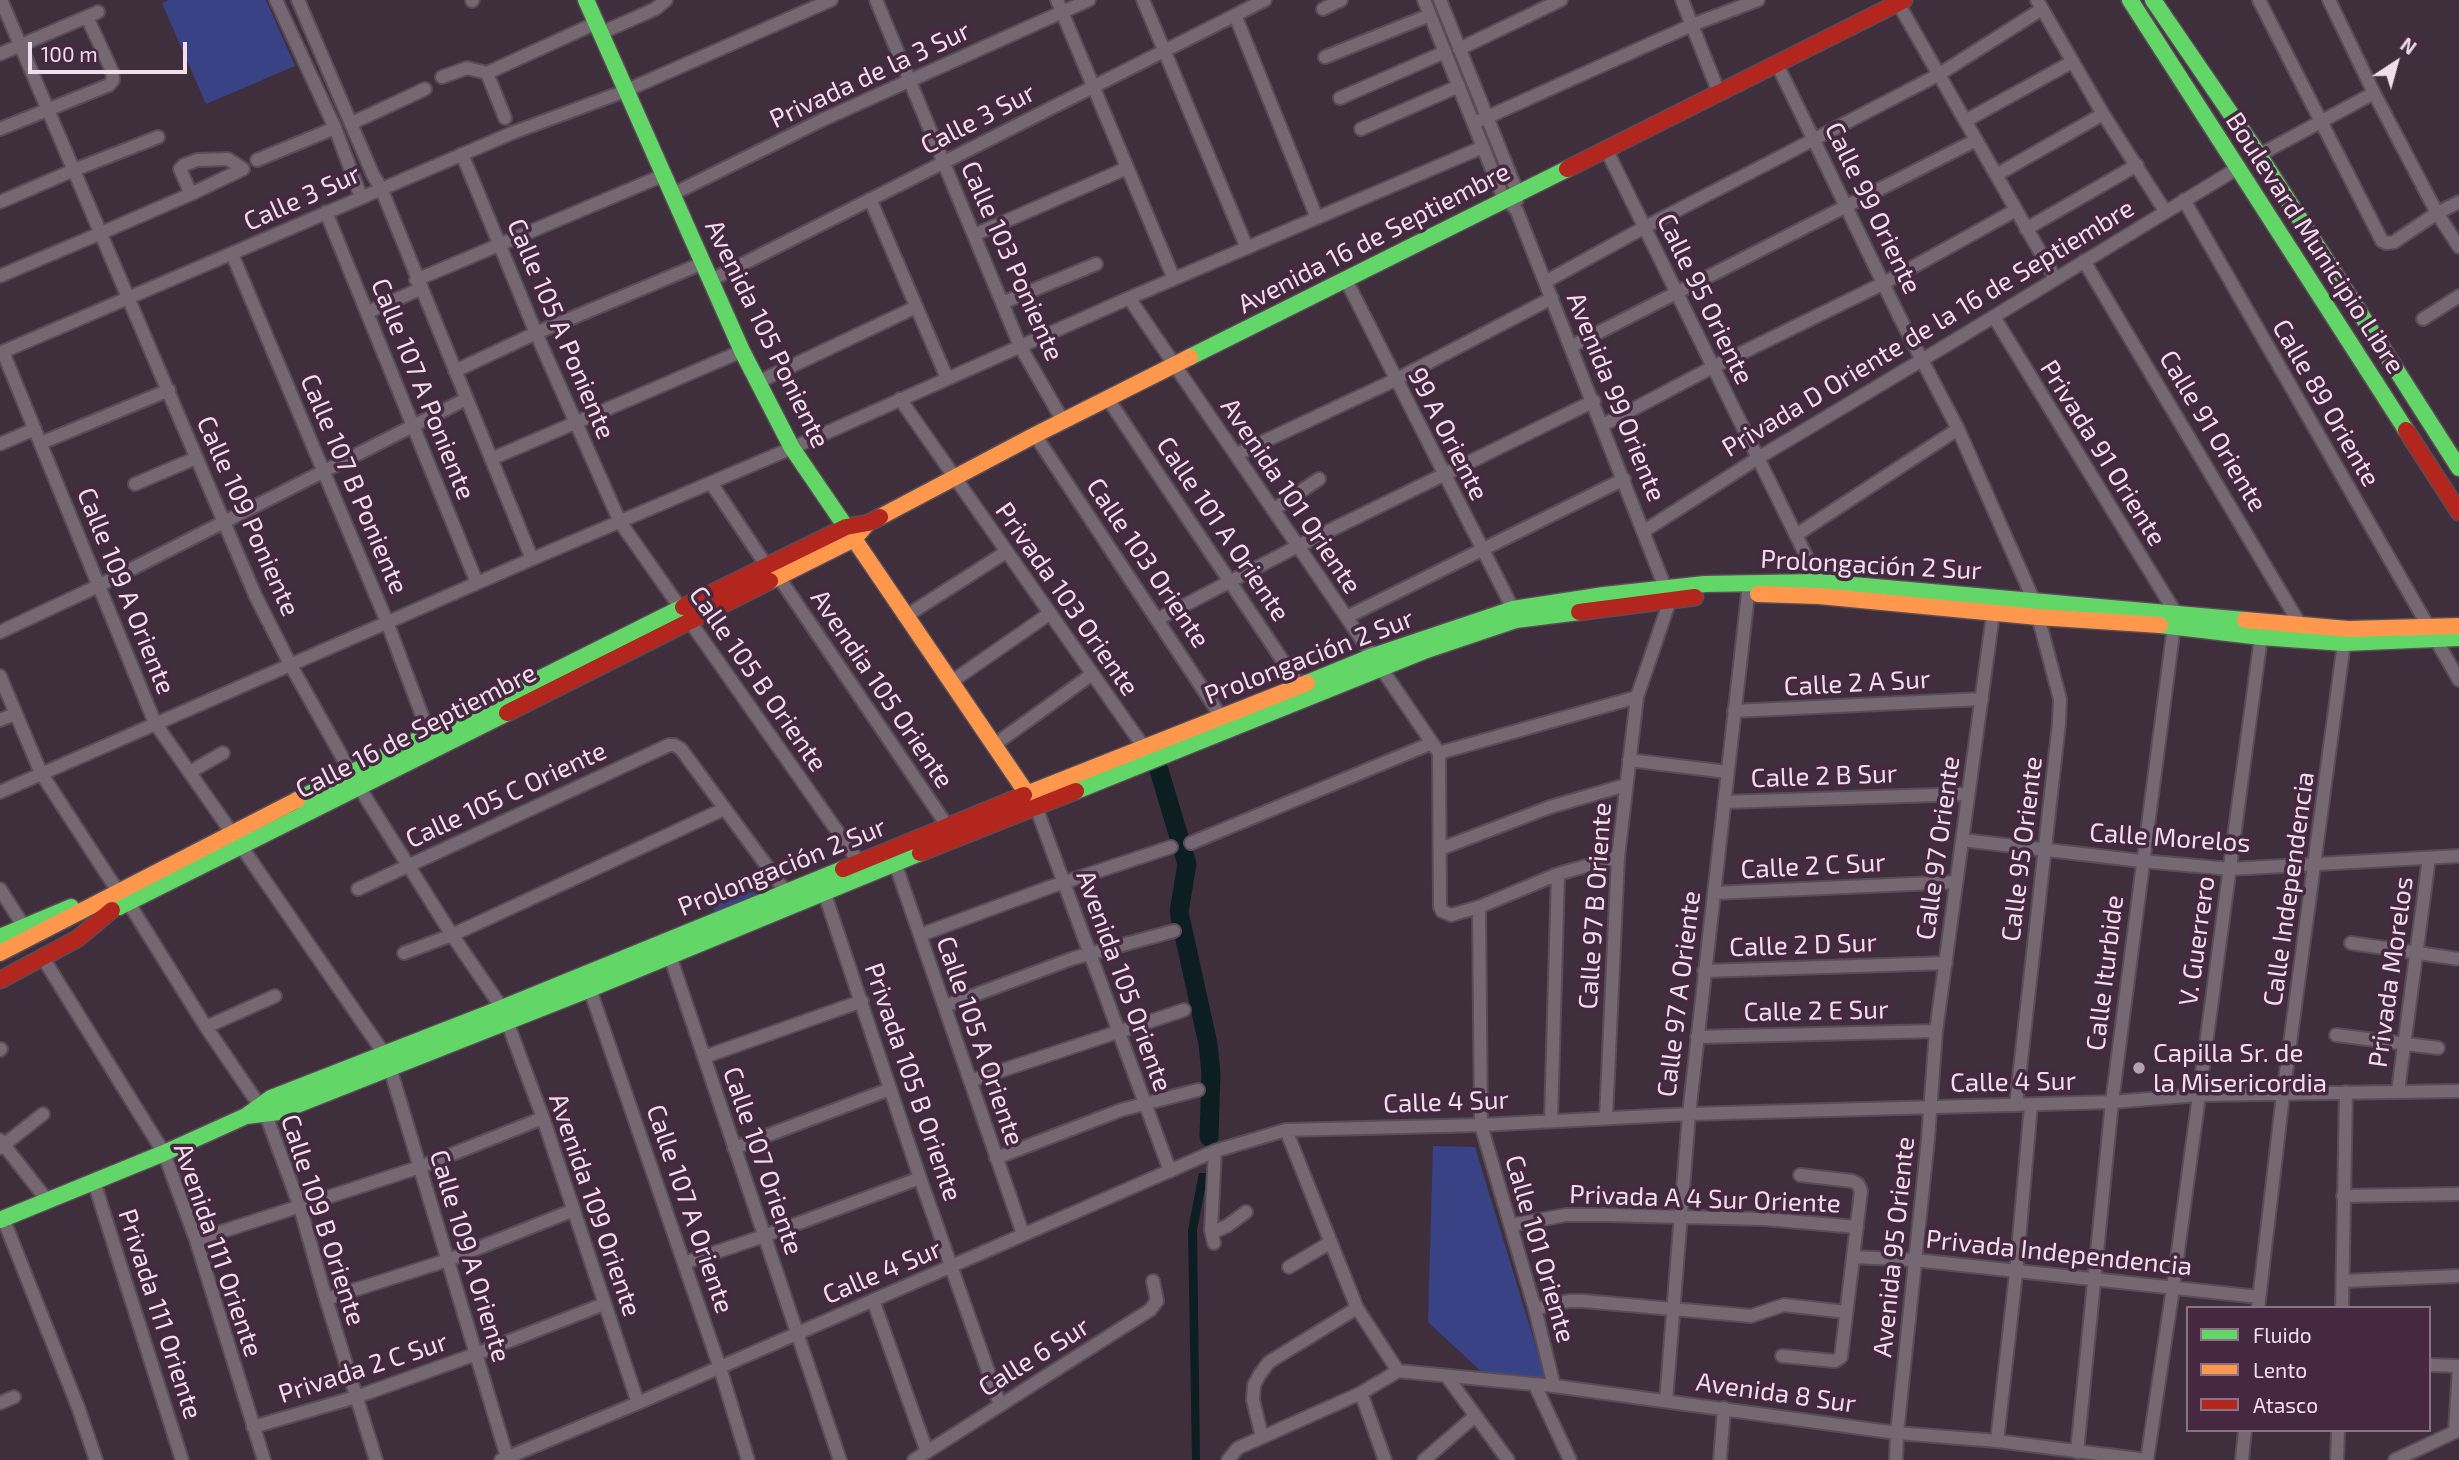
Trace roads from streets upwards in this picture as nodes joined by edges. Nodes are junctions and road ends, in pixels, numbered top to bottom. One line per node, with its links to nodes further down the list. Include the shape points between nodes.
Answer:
1 (1, 0): 29 (street, Calle 109 Poniente)
2 (276, 0): 46 (street)
3 (299, 0): 41 (street, Calle 107 A Poniente)
4 (586, 0): 28 (street, Avenida 105 Poniente)
5 (666, 0): 28 (street, via 655,9)
6 (831, 0): 45 (street, Calle 3 Sur)
7 (876, 0): 40 (street, Calle 103 Poniente)
8 (1089, 0): 23 (street, Privada de la 3 Sur)
9 (1143, 0): 31 (street)
10 (1265, 0): 25 (street, Calle 3 Sur)
11 (1340, 0): 24 (street)
12 (1424, 0): 26 (street)
13 (1440, 0): 30 (street)
14 (1561, 0): 30 (street)
15 (1682, 0): 27 (street)
16 (1758, 0): 27 (street)
17 (2130, 0): 72 (street, Boulevard Municipio Libre)
18 (2153, 0): 67 (street, Boulevard Municipio Libre)
19 (2259, 0): 55 (street)
20 (2329, 0): 48 (street)
21 (1901, 1): 36 (street, Avenida 16 de Septiembre); 38 (street)
22 (2039, 5): 35 (street); 38 (street)
23 (1059, 6): 40 (street, Privada de la 3 Sur); 43 (street)
24 (1323, 9)
25 (1235, 15): 31 (street, Calle 3 Sur); 90 (street)
26 (1430, 15): 32 (street); 34 (street)
27 (1692, 24): 47 (street); 52 (street)
28 (598, 28): 37 (street); 45 (street, Avenida 105 Poniente)
29 (20, 46): 33 (street); 50 (street, Calle 109 Poniente); 50 (street, via 93,15 113,80)
30 (1459, 49): 52 (street)
31 (1164, 51): 43 (street, Calle 3 Sur); 97 (street)
32 (1445, 52): 42 (street); 49 (street)
33 (0, 54)
34 (1325, 57)
35 (2072, 62): 51 (street); 54 (street)
36 (1777, 64): 47 (street, Avenida 16 de Septiembre); 62 (street, Calle 99 Oriente)
37 (487, 73): 39 (street, via 473,67); 53 (street)
38 (1938, 75): 54 (street); 62 (street)
39 (442, 76)
40 (910, 80): 69 (street, Calle 103 Poniente); 78 (street, Privada de la 3 Sur)
41 (335, 85): 46 (street); 56 (street, Calle 107 A Poniente)
42 (1458, 86): 57 (street); 59 (street)
43 (1093, 87): 69 (street, Calle 3 Sur); 71 (street)
44 (425, 89): 56 (street)
45 (625, 91): 66 (street, Calle 3 Sur); 74 (street, Avenida 105 Poniente)
46 (319, 92): 58 (street)
47 (1719, 93): 65 (street, Avenida 16 de Septiembre)
48 (2374, 93): 55 (street); 89 (street)
49 (1340, 98)
50 (48, 110): 60 (street); 73 (street, Calle 109 Poniente)
51 (2103, 114): 70 (street); 75 (street)
52 (1487, 117): 57 (street); 82 (street)
53 (505, 118)
54 (1965, 121): 63 (street)
55 (2322, 121): 67 (street); 89 (street, via 2378,237 2394,242)
56 (352, 123): 76 (street, Calle 107 A Poniente)
57 (1474, 123): 64 (street)
58 (335, 128): 68 (street); 79 (street)
59 (1361, 129)
60 (0, 130)
61 (158, 137): 73 (street)
62 (1815, 139): 85 (street, Calle 99 Oriente); 91 (street)
63 (1976, 140): 75 (street); 85 (street)
64 (1483, 147): 82 (street, via 1501,192); 90 (street)
65 (1606, 149): 82 (street, Avenida 16 de Septiembre); 91 (street, Calle 95 Oriente)
66 (462, 154): 76 (street, Calle 3 Sur); 95 (street, Calle 105 A Poniente)
67 (2259, 155): 151 (street, Boulevard Municipio Libre)
68 (257, 160)
69 (943, 162): 80 (street, Calle 3 Sur); 94 (street, Calle 103 Poniente)
70 (2137, 165): 87 (street); 92 (street)
71 (1127, 168): 94 (street); 104 (street)
72 (2238, 168): 81 (street, Privada D Oriente de la 16 de Septiembre); 160 (street, Boulevard Municipio Libre)
73 (74, 170): 83 (street); 93 (street, Calle 109 Poniente)
74 (664, 175): 78 (street, Avenida 105 Poniente); 95 (street)
75 (1996, 175): 86 (street)
76 (381, 188): 79 (street, Calle 3 Sur); 109 (street, Calle 107 A Poniente)
77 (197, 191): 93 (street)
78 (673, 194): 100 (street, Avenida 105 Poniente)
79 (361, 197): 88 (street, Calle 3 Sur)
80 (870, 199): 105 (street, Calle 3 Sur); 116 (street)
81 (2184, 200): 87 (street, Privada D Oriente de la 16 de Septiembre); 190 (street, Calle 89 Oriente)
82 (1514, 201): 106 (street, Avenida 16 de Septiembre); 107 (street, Avenida 99 Oriente)
83 (0, 202)
84 (2459, 202): 89 (street)
85 (1848, 206): 108 (street, Calle 99 Oriente); 110 (street)
86 (2016, 210): 92 (street); 108 (street)
87 (2165, 211): 99 (street, Privada D Oriente de la 16 de Septiembre)
88 (326, 212): 98 (street, Calle 3 Sur); 117 (street, Calle 107 A Poniente)
89 (2437, 213): 96 (street)
90 (1317, 218): 97 (street)
91 (1645, 227): 107 (street); 110 (street, Calle 95 Oriente)
92 (2026, 229): 103 (street)
93 (101, 233): 102 (street); 112 (street, Calle 109 Poniente)
94 (974, 235): 115 (street, Calle 103 Poniente)
95 (501, 246): 109 (street); 120 (street, Calle 105 A Poniente)
96 (2459, 247)
97 (1247, 248): 104 (street)
98 (232, 254): 112 (street, Calle 3 Sur); 152 (street, Calle 107 B Poniente)
99 (2084, 261): 103 (street, Privada D Oriente de la 16 de Septiembre); 187 (street, Calle 91 Oriente)
100 (703, 262): 105 (street, Avenida 105 Poniente); 120 (street)
101 (1096, 264): 115 (street)
102 (6, 274)
103 (2055, 278): 118 (street, Privada D Oriente de la 16 de Septiembre)
104 (1174, 279): 113 (street)
105 (711, 280): 123 (street, Avenida 105 Poniente)
106 (1346, 280): 126 (street, Avenida 16 de Septiembre); 130 (street, 99 A Oriente)
107 (1545, 282): 114 (street, Avenida 99 Oriente)
108 (1884, 283): 125 (street, Calle 99 Oriente); 127 (street)
109 (418, 285): 117 (street); 128 (street, Calle 107 A Poniente)
110 (1678, 294): 122 (street); 127 (street, Calle 95 Oriente)
111 (2459, 296): 119 (street)
112 (129, 298): 124 (street, Calle 3 Sur); 132 (street, Calle 109 Poniente)
113 (1129, 298): 121 (street); 126 (street, Avenida 101 Oriente)
114 (1552, 298): 122 (street, Avenida 99 Oriente); 130 (street)
115 (1002, 303): 121 (street, Calle 103 Poniente)
116 (916, 307): 129 (street); 131 (street)
117 (368, 312): 140 (street, Calle 107 A Poniente)
118 (1994, 317): 125 (street, Privada D Oriente de la 16 de Septiembre); 185 (street, Privada 91 Oriente)
119 (2423, 319)
120 (536, 333): 128 (street); 138 (street, Calle 105 A Poniente)
121 (1020, 346): 129 (street); 137 (street, Calle 103 Poniente)
122 (1572, 346): 136 (street, Avenida 99 Oriente)
123 (742, 351): 131 (street, Avenida 105 Poniente); 138 (street)
124 (1, 352): 141 (street, Calle 109 A Oriente)
125 (1923, 359): 142 (street, Calle 99 Oriente); 148 (street, Privada D Oriente de la 16 de Septiembre)
126 (1174, 365): 135 (street, Avenida 16 de Septiembre); 147 (street, Avenida 101 Oriente)
127 (1713, 367): 139 (street); 148 (street, Calle 95 Oriente)
128 (454, 371): 133 (street, Calle 107 A Poniente)
129 (947, 378): 134 (street)
130 (1395, 380): 147 (street); 153 (street, 99 A Oriente)
131 (758, 382): 146 (street, Avenida 105 Poniente)
132 (169, 390): 144 (street); 149 (street, Calle 109 Poniente)
133 (466, 399): 140 (street); 150 (street, Calle 107 A Poniente)
134 (900, 399): 146 (street); 154 (street)
135 (1108, 399): 137 (street, Avenida 16 de Septiembre); 171 (street, Calle 101 A Oriente)
136 (1594, 401): 139 (street, Avenida 99 Oriente); 153 (street)
137 (1063, 421): 143 (street, Avenida 16 de Septiembre)
138 (576, 424): 150 (street); 162 (street, Calle 105 A Poniente)
139 (1603, 425): 155 (street, Avenida 99 Oriente)
140 (414, 426): 152 (street); 173 (street, Calle 107 A Poniente)
141 (35, 429): 144 (street, Calle 109 A Oriente); 145 (street)
142 (1958, 429): 165 (street); 179 (street, Calle 99 Oriente)
143 (1035, 435): 154 (street, Avenida 16 de Septiembre); 184 (street, Calle 103 Oriente)
144 (41, 443): 174 (street, Calle 109 A Oriente)
145 (0, 444)
146 (792, 448): 157 (street); 164 (street, Avenida 105 Poniente)
147 (1237, 454): 159 (street, Avenida 101 Oriente)
148 (1758, 457): 163 (street, Privada D Oriente de la 16 de Septiembre); 165 (street, Calle 95 Oriente)
149 (196, 458): 158 (street); 161 (street, Calle 109 Poniente)
150 (491, 459): 169 (street, Calle 107 A Poniente)
151 (2459, 468)
152 (324, 473): 161 (street); 186 (street, Calle 107 B Poniente)
153 (1443, 474): 166 (street); 167 (street, 99 A Oriente)
154 (954, 478): 164 (street, Avenida 16 de Septiembre); 168 (street, Privada 103 Oriente)
155 (1624, 478): 163 (street, Avenida 99 Oriente); 167 (street)
156 (1319, 479): 159 (street)
157 (711, 483): 162 (street); 170 (street, Avendia 105 Oriente)
158 (135, 484)
159 (1273, 510): 166 (street, Avenida 101 Oriente)
160 (2459, 512)
161 (223, 521): 174 (street); 195 (street, Calle 109 Poniente)
162 (620, 522): 169 (street); 180 (street, Calle 105 B Oriente)
163 (1644, 531): 175 (street, Avenida 99 Oriente)
164 (850, 533): 170 (street, Calle 16 de Septiembre); 182 (street, Avenida 105 Poniente)
165 (1796, 535): 172 (street, Calle 95 Oriente)
166 (1297, 546): 171 (street); 183 (street, Avenida 101 Oriente)
167 (1483, 551): 178 (street, 99 A Oriente); 183 (street)
168 (1006, 552): 181 (street, Privada 103 Oriente); 182 (street)
169 (532, 559): 173 (street)
170 (772, 571): 180 (street, Calle 16 de Septiembre); 224 (street, Avendia 105 Oriente)
171 (1231, 581): 184 (street); 200 (street, Calle 101 A Oriente)
172 (1819, 582): 175 (street, Prolongación 2 Sur, via 1705,584); 177 (street, Prolongación 2 Sur)
173 (477, 583): 186 (street)
174 (98, 586): 189 (street); 207 (street, Calle 109 A Oriente)
175 (1668, 594): 176 (street, Prolongación 2 Sur); 178 (street, Prolongación 2 Sur); 194 (street, Prolongación 2 Sur, via 1516,620); 201 (street, Calle 97 B Oriente)
176 (1748, 594): 177 (street, Prolongación 2 Sur); 203 (street, Calle 97 A Oriente)
177 (1994, 604): 179 (street, Prolongación 2 Sur); 202 (street, Calle 97 Oriente)
178 (1513, 609): 194 (street, Prolongación 2 Sur)
179 (2036, 609): 185 (street, Prolongación 2 Sur); 230 (street, Calle 95 Oriente, via 2060,699)
180 (685, 614): 208 (street, Calle 16 de Septiembre); 217 (street, Calle 16 de Septiembre); 235 (street, Calle 105 B Oriente)
181 (1049, 614): 196 (street, Privada 103 Oriente); 199 (street)
182 (906, 616): 199 (street, Avenida 105 Poniente)
183 (1347, 617): 194 (street, Avenida 101 Oriente)
184 (1158, 618): 205 (street, Calle 103 Oriente)
185 (2174, 619): 187 (street, Prolongación 2 Sur); 191 (street, Prolongación 2 Sur); 234 (street, Calle Iturbide)
186 (387, 622): 195 (street); 208 (street, Calle 107 B Poniente)
187 (2301, 626): 190 (street, Prolongación 2 Sur)
188 (2459, 626): 190 (street, Prolongación 2 Sur)
189 (0, 632)
190 (2433, 634): 192 (street, Prolongación 2 Sur); 193 (street, Prolongación 2 Sur); 198 (street, Calle 89 Oriente)
191 (2261, 637): 193 (street, Prolongación 2 Sur); 239 (street, V. Guerrero)
192 (2459, 638)
193 (2344, 643): 237 (street, Calle Independencia)
194 (1377, 661): 200 (street, Prolongación 2 Sur); 211 (street, Avenida 101 Oriente); 221 (street, Prolongación 2 Sur)
195 (290, 664): 207 (street); 217 (street, Calle 109 Poniente)
196 (1091, 674): 209 (street); 210 (street, Privada 103 Oriente)
197 (0, 676): 204 (street, Calle 109 B Oriente)
198 (2459, 680)
199 (951, 682): 209 (street, Avenida 105 Poniente)
200 (1299, 685): 205 (street, Prolongación 2 Sur)
201 (1637, 697): 211 (street); 213 (street, Calle 97 B Oriente)
202 (1982, 699): 203 (street, Calle 2 A Sur); 220 (street, Calle 97 Oriente)
203 (1734, 711): 215 (street, Calle 97 A Oriente)
204 (15, 714): 206 (street); 216 (street, Calle 109 B Oriente)
205 (1222, 718): 210 (street, Prolongación 2 Sur)
206 (0, 720)
207 (155, 723): 214 (street, Calle 109 A Oriente); 216 (street)
208 (429, 734): 217 (street, Calle 16 de Septiembre)
209 (994, 745): 221 (street, Avenida 105 Poniente)
210 (1143, 746): 221 (street, Prolongación 2 Sur)
211 (1436, 748): 227 (street); 229 (street)
212 (223, 753): 214 (street)
213 (1629, 760): 215 (street); 218 (street, Calle 97 B Oriente)
214 (190, 772): 225 (street, Calle 109 A Oriente)
215 (1727, 772): 222 (street, Calle 97 A Oriente)
216 (40, 773): 219 (street); 248 (street, Calle 109 B Oriente)
217 (356, 781): 225 (street, Calle 16 de Septiembre); 238 (street, Calle 109 Poniente)
218 (1626, 785): 229 (street, via 1550,807); 232 (street, Calle 97 B Oriente)
219 (0, 792)
220 (1968, 794): 222 (street, Calle 2 B Sur); 226 (street, Calle 97 Oriente)
221 (1032, 800): 224 (street, Prolongación 2 Sur); 236 (street, Prolongación 2 Sur); 241 (street, Avenida 105 Oriente)
222 (1724, 802): 247 (street, Calle 97 A Oriente)
223 (724, 809): 238 (street, Calle 105 C Oriente, via 681,749 666,746); 245 (street); 254 (street)
224 (948, 827): 235 (street, Prolongación 2 Sur)
225 (237, 840): 248 (street, Calle 16 de Septiembre); 283 (street, Calle 109 A Oriente)
226 (1962, 840): 230 (street, Calle Morelos); 242 (street, Calle 97 Oriente)
227 (1191, 843)
228 (1171, 847): 241 (street)
229 (1440, 849): 250 (street, via 1440,907 1451,915)
230 (2044, 850): 234 (street, Calle Morelos); 294 (street, Calle 95 Oriente)
231 (2459, 856): 233 (street, Calle Morelos)
232 (1618, 857): 240 (street); 301 (street, Calle 97 B Oriente)
233 (2429, 858): 237 (street, Calle Morelos); 261 (street, Privada Morelos)
234 (2142, 861): 239 (street, Calle Morelos); 292 (street, Calle Iturbide)
235 (859, 862): 245 (street, Prolongación 2 Sur)
236 (895, 863): 246 (street, Prolongación 2 Sur); 255 (street, Calle 105 A Oriente)
237 (2316, 864): 239 (street, Calle Morelos); 291 (street, Calle Independencia)
238 (409, 866): 244 (street, Calle 105 C Oriente); 254 (street, Calle 109 Poniente)
239 (2231, 869): 290 (street, V. Guerrero)
240 (1558, 874): 250 (street); 302 (street)
241 (1064, 882): 255 (street); 260 (street, Avenida 105 Oriente)
242 (1956, 882): 247 (street, Calle 2 C Sur); 265 (street, Calle 97 Oriente)
243 (0, 889): 252 (street)
244 (358, 889)
245 (786, 892): 269 (street, Prolongación 2 Sur)
246 (824, 892): 262 (street, Prolongación 2 Sur); 271 (street, Privada 105 B Oriente)
247 (1714, 893): 267 (street, Calle 97 A Oriente)
248 (123, 898): 249 (street, Calle 16 de Septiembre); 275 (street, Calle 109 B Oriente)
249 (107, 906): 251 (street, Calle 16 de Septiembre); 252 (street, via 80,904); 263 (street, via 91,929)
250 (1479, 907): 303 (street)
251 (68, 925): 258 (street, Calle 16 de Septiembre); 266 (street, Calle 16 de Septiembre)
252 (23, 926): 256 (street)
253 (1174, 931): 260 (street)
254 (452, 934): 259 (street); 274 (street, Calle 109 Poniente)
255 (920, 935): 272 (street, Calle 105 A Oriente)
256 (0, 937)
257 (2351, 943): 261 (street)
258 (0, 953)
259 (404, 953)
260 (1091, 954): 272 (street); 276 (street, Avenida 105 Oriente)
261 (2416, 954): 264 (street); 280 (street, Privada Morelos)
262 (670, 956): 269 (street, Prolongación 2 Sur); 282 (street, Calle 107 Oriente)
263 (43, 958): 268 (street); 308 (street, Avenida 111 Oriente)
264 (2459, 959)
265 (1946, 962): 267 (street, Calle 2 D Sur); 277 (street, Calle 97 Oriente)
266 (0, 967)
267 (1704, 971): 279 (street, Calle 97 A Oriente)
268 (0, 980)
269 (588, 982): 274 (street, Prolongación 2 Sur); 332 (street, Calle 107 A Oriente)
270 (275, 996): 275 (street)
271 (862, 1001): 282 (street); 285 (street, Privada 105 B Oriente)
272 (944, 1006): 284 (street, Calle 105 A Oriente)
273 (1184, 1010): 276 (street)
274 (504, 1015): 283 (street, Prolongación 2 Sur); 300 (street, Avenida 109 Oriente)
275 (206, 1027): 297 (street, Calle 109 B Oriente)
276 (1118, 1031): 284 (street); 293 (street, Avenida 105 Oriente)
277 (1936, 1031): 279 (street, Calle 2 E Sur); 296 (street, Calle 97 Oriente)
278 (2336, 1035): 280 (street)
279 (1698, 1037): 299 (street, Calle 97 A Oriente)
280 (2405, 1044): 281 (street); 287 (street, Privada Morelos)
281 (2438, 1048)
282 (704, 1057): 306 (street, Calle 107 Oriente)
283 (387, 1061): 297 (street, Prolongación 2 Sur, via 279,1112); 310 (street, Calle 109 A Oriente)
284 (970, 1081): 309 (street, Calle 105 A Oriente)
285 (890, 1089): 306 (street); 313 (street, Privada 105 B Oriente)
286 (1198, 1090): 293 (street)
287 (2398, 1091): 288 (street, Calle 4 Sur); 289 (street, Calle 4 Sur)
288 (2459, 1091)
289 (2346, 1092): 291 (street, Calle 4 Sur); 316 (street)
290 (2199, 1095): 291 (street, Calle 4 Sur); 292 (street, Calle 4 Sur); 340 (street, V. Guerrero)
291 (2283, 1095): 343 (street, Calle Independencia)
292 (2112, 1102): 295 (street, Calle 4 Sur); 339 (street, Calle Iturbide)
293 (1146, 1104): 309 (street); 311 (street, Avenida 105 Oriente)
294 (2016, 1105): 295 (street, Calle 4 Sur); 296 (street, Calle 4 Sur)
295 (2031, 1105): 335 (street)
296 (1929, 1107): 299 (street, Calle 4 Sur); 331 (street, Avenida 95 Oriente)
297 (263, 1110): 308 (street, Prolongación 2 Sur); 318 (street, Calle 109 B Oriente)
298 (43, 1114): 305 (street)
299 (1689, 1114): 301 (street, Calle 4 Sur); 321 (street, Calle 97 A Oriente)
300 (543, 1118): 310 (street); 319 (street, Avenida 109 Oriente)
301 (1606, 1118): 302 (street, Calle 4 Sur)
302 (1551, 1120): 303 (street, Calle 4 Sur)
303 (1481, 1125): 304 (street, Calle 4 Sur); 323 (street, Calle 101 Oriente)
304 (1286, 1130): 307 (street, Calle 4 Sur); 328 (street)
305 (1, 1145): 317 (street)
306 (734, 1148): 326 (street, Calle 107 Oriente)
307 (1215, 1151): 311 (street, Calle 4 Sur); 320 (street, via 1212,1236)
308 (164, 1153): 314 (street, Prolongación 2 Sur); 327 (street, Avenida 111 Oriente)
309 (996, 1158): 325 (street, Calle 105 A Oriente)
310 (420, 1167): 318 (street); 330 (street, Calle 109 A Oriente)
311 (1170, 1171): 325 (street, Calle 4 Sur)
312 (1800, 1175): 324 (street, via 1858,1184)
313 (920, 1178): 326 (street); 333 (street, Privada 105 B Oriente)
314 (94, 1182): 317 (street, Prolongación 2 Sur); 382 (street, Privada 111 Oriente)
315 (2459, 1194): 316 (street)
316 (2343, 1196): 337 (street)
317 (47, 1200): 322 (street, Prolongación 2 Sur)
318 (300, 1207): 327 (street); 341 (street, Calle 109 B Oriente)
319 (574, 1210): 330 (street); 344 (street, Avenida 109 Oriente)
320 (1246, 1212)
321 (1679, 1217): 323 (street, Privada A 4 Sur Oriente, via 1566,1215); 324 (street, Privada A 4 Sur Oriente); 348 (street, Calle 97 A Oriente)
322 (2, 1219): 381 (street)
323 (1511, 1225): 347 (street, Calle 101 Oriente)
324 (1857, 1227): 329 (street)
325 (1023, 1234): 333 (street, Calle 4 Sur)
326 (764, 1236): 332 (street); 350 (street, Calle 107 Oriente)
327 (196, 1240): 369 (street, Avenida 111 Oriente)
328 (1331, 1242): 334 (street); 346 (street)
329 (1854, 1257): 331 (street, Privada Independencia); 349 (street)
330 (448, 1260): 341 (street); 351 (street, Calle 109 A Oriente)
331 (1916, 1260): 335 (street, Privada Independencia); 373 (street, Avenida 95 Oriente)
332 (684, 1263): 354 (street, Calle 107 A Oriente)
333 (953, 1266): 342 (street, Calle 4 Sur); 366 (street, Privada 105 B Oriente)
334 (1289, 1267)
335 (2016, 1273): 339 (street, Privada Independencia); 375 (street)
336 (2459, 1276): 337 (street)
337 (2343, 1280): 345 (street)
338 (1153, 1281): 366 (street, Calle 6 Sur, via 1157,1301 1150,1310)
339 (2095, 1281): 340 (street, Privada Independencia); 377 (street, Calle Iturbide)
340 (2173, 1288): 343 (street, Privada Independencia); 394 (street, V. Guerrero)
341 (326, 1299): 362 (street, Calle 109 B Oriente)
342 (873, 1300): 350 (street, Calle 4 Sur); 376 (street)
343 (2258, 1302)
344 (604, 1304): 351 (street, Privada 2 C Sur); 365 (street, Avenida 109 Oriente)
345 (2342, 1306)
346 (1357, 1308): 356 (street); 374 (street, via 1269,1362 1260,1374 1253,1400)
347 (1535, 1309): 348 (street, via 1583,1301); 359 (street, Calle 101 Oriente)
348 (1672, 1309): 349 (street, via 1751,1316 1784,1305); 363 (street, Calle 97 A Oriente)
349 (1846, 1312): 352 (street, via 1839,1360)
350 (797, 1333): 354 (street, Calle 4 Sur); 385 (street, Calle 107 Oriente)
351 (476, 1354): 362 (street, Privada 2 C Sur); 379 (street, Calle 109 A Oriente)
352 (1782, 1356)
353 (2431, 1366): 355 (street)
354 (720, 1367): 365 (street, Calle 4 Sur); 380 (street, Calle 107 A Oriente)
355 (2459, 1367): 370 (street)
356 (1398, 1371): 357 (street, Avenida 8 Sur); 360 (street)
357 (1448, 1378): 358 (street, Avenida 8 Sur); 368 (street)
358 (1535, 1385): 359 (street, Avenida 8 Sur); 391 (street)
359 (1554, 1386): 363 (street, Avenida 8 Sur)
360 (1361, 1393): 374 (street); 388 (street)
361 (14, 1397): 364 (street)
362 (356, 1397): 369 (street, Privada 2 C Sur); 384 (street, Calle 109 B Oriente)
363 (1666, 1401): 367 (street, Avenida 8 Sur)
364 (0, 1403)
365 (638, 1403): 378 (street, Calle 4 Sur)
366 (1000, 1405): 376 (street, Calle 6 Sur)
367 (1724, 1408): 373 (street, Avenida 8 Sur); 392 (street)
368 (1475, 1416): 389 (street); 390 (street)
369 (253, 1427): 383 (street, Avenida 111 Oriente)
370 (2457, 1430): 397 (street)
371 (2245, 1432): 395 (street)
372 (2338, 1432): 396 (street)
373 (1897, 1433): 375 (street, Avenida 8 Sur); 393 (street)
374 (1262, 1437): 387 (street, via 1238,1448)
375 (1997, 1441): 377 (street, Avenida 8 Sur)
376 (927, 1452): 386 (street, Calle 6 Sur)
377 (2068, 1454): 394 (street, Avenida 8 Sur)
378 (529, 1455): 379 (street, Calle 4 Sur)
379 (504, 1459)
380 (746, 1459)
381 (96, 1460)
382 (182, 1460)
383 (264, 1460)
384 (376, 1460)
385 (841, 1460)
386 (914, 1460)
387 (1228, 1460)
388 (1385, 1460)
389 (1424, 1460)
390 (1508, 1460)
391 (1570, 1460)
392 (1720, 1460)
393 (1896, 1460)
394 (2147, 1460)
395 (2242, 1460)
396 (2337, 1460)
397 (2395, 1460)

